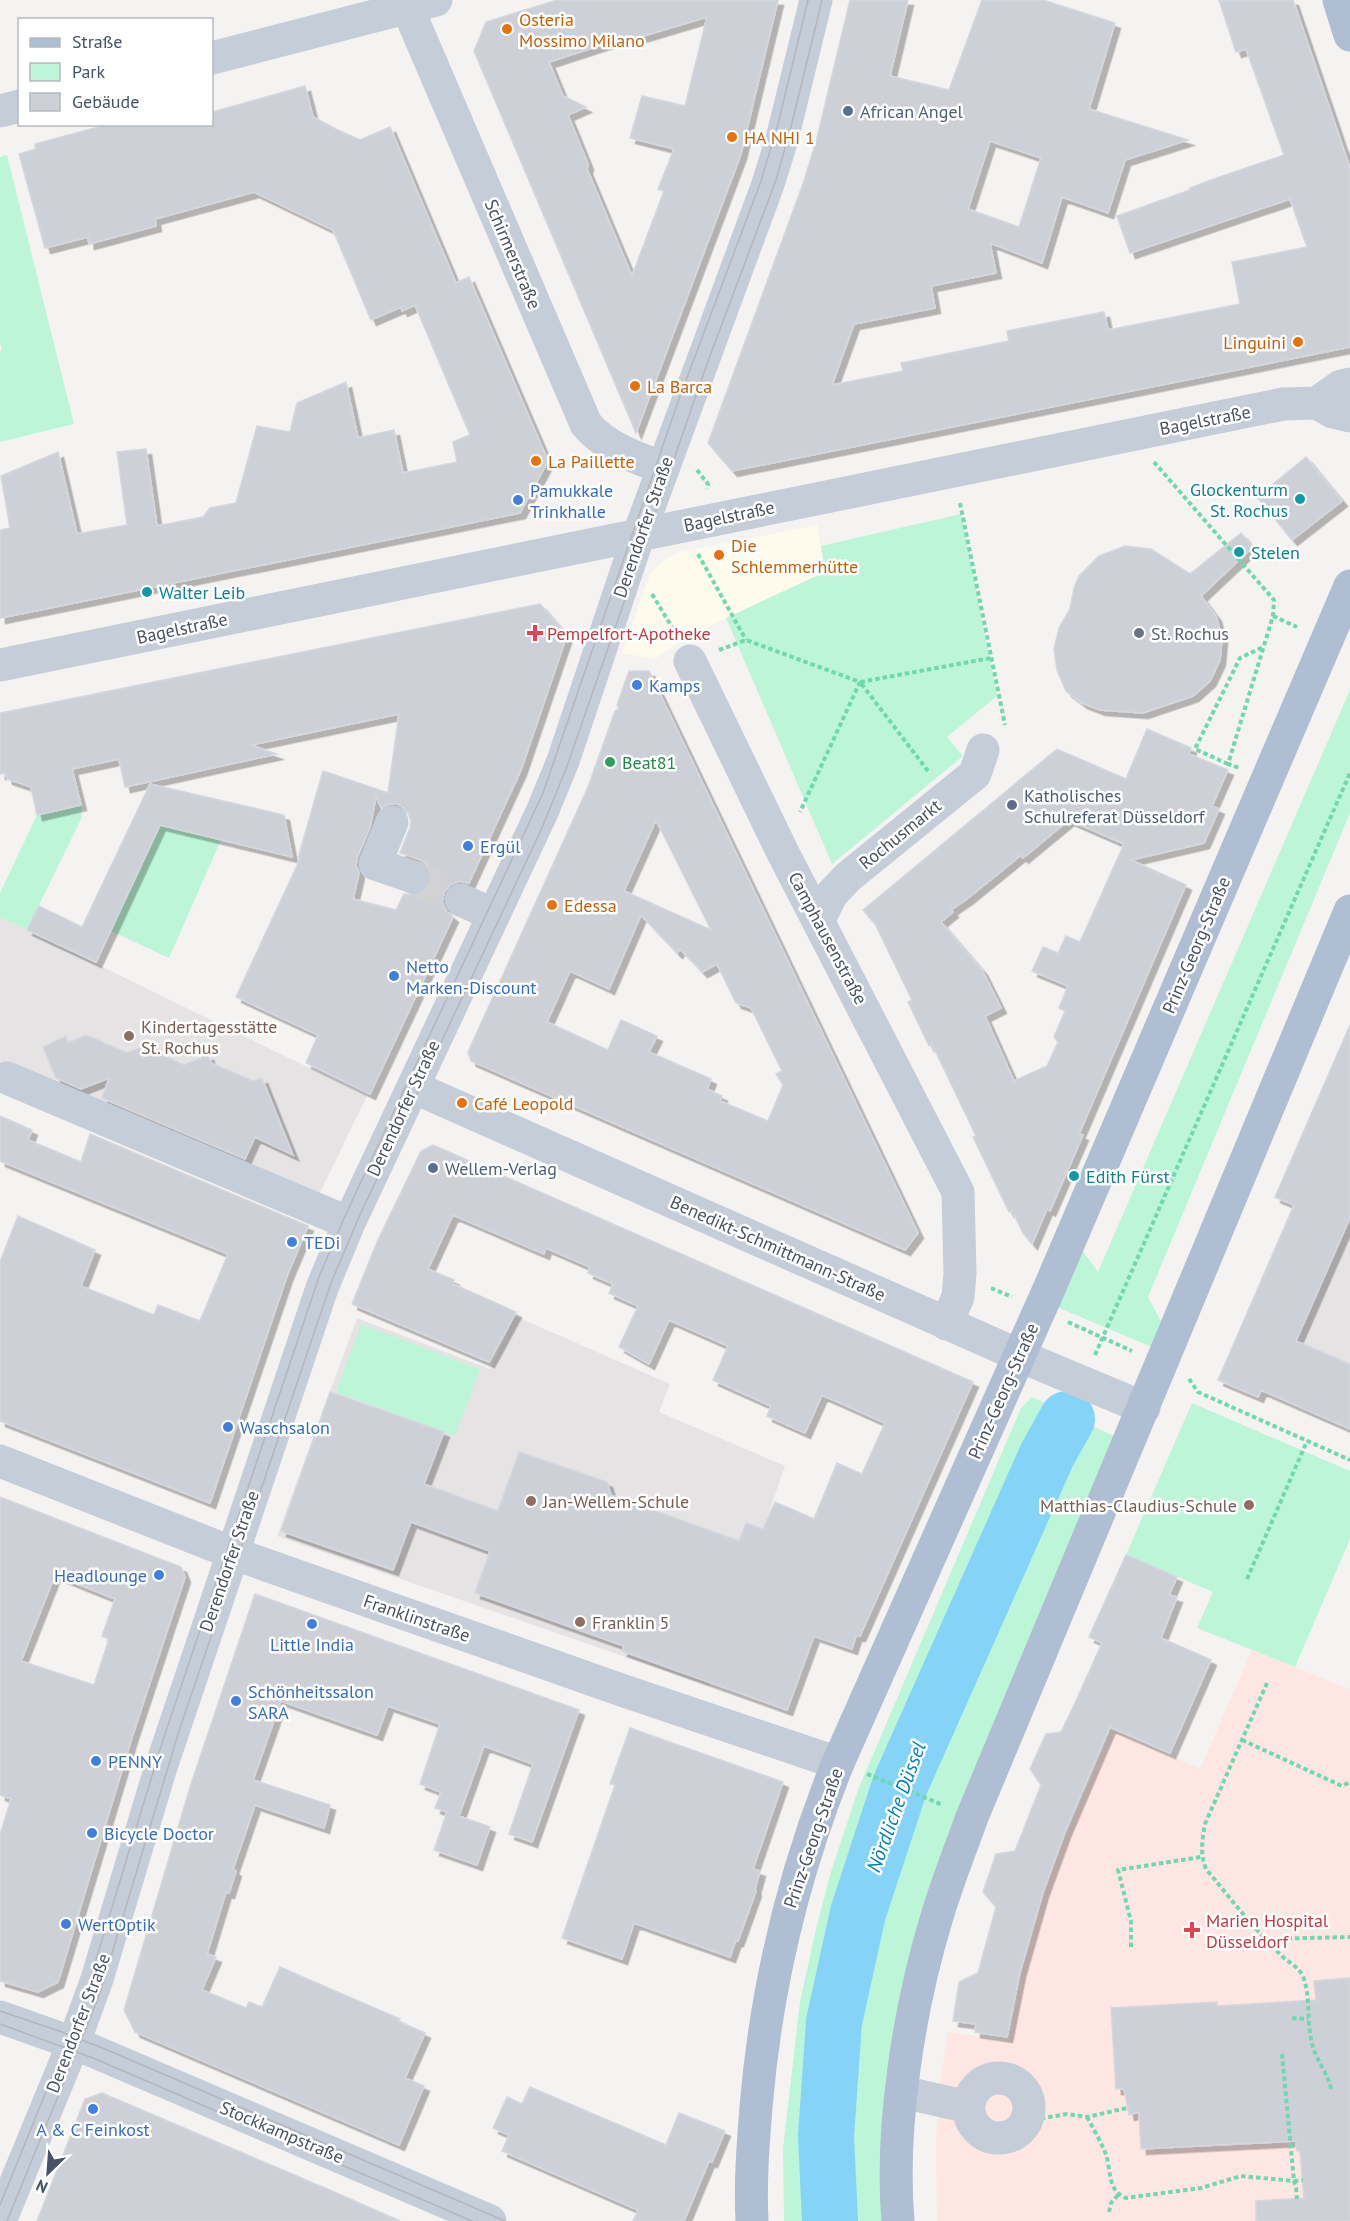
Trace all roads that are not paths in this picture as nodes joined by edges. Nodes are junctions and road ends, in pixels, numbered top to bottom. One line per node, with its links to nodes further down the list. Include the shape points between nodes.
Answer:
1 (816, 0): 11 (street, Derendorfer Straße, via 768,184)
2 (1339, 0): 4 (main road)
3 (416, 3): 5 (street); 11 (street, Schirmerstraße, via 586,424 597,437 624,453)
4 (1350, 34)
5 (213, 58)
6 (18, 106): 7 (street)
7 (0, 111)
8 (1350, 384): 9 (street)
9 (1317, 403): 10 (street, Bagelstraße); 12 (street, Bagelstraße, via 1283,404)
10 (1350, 416)
11 (663, 468): 12 (street, Derendorfer Straße)
12 (639, 534): 15 (street, Bagelstraße); 21 (street, Derendorfer Straße, via 562,761)
13 (1350, 586): 27 (main road, Prinz-Georg-Straße)
14 (690, 661): 22 (street, Camphausenstraße)
15 (0, 665)
16 (982, 750): 22 (street, Rochusmarkt, via 975,774 848,877 831,895)
17 (392, 822): 18 (street, via 375,864)
18 (413, 877)
19 (461, 900): 21 (street)
20 (1350, 911): 28 (main road)
21 (494, 915): 24 (street, Derendorfer Straße)
22 (819, 921): 26 (street, Camphausenstraße, via 958,1191 958,1297)
23 (7, 1078): 25 (street)
24 (413, 1087): 25 (street, Derendorfer Straße); 26 (street, Benedikt-Schmittmann-Straße)
25 (349, 1223): 30 (street, Derendorfer Straße, via 322,1288)
26 (946, 1324): 27 (street, Benedikt-Schmittmann-Straße)
27 (1018, 1355): 28 (street, Benedikt-Schmittmann-Straße); 31 (main road, Prinz-Georg-Straße)
28 (1144, 1408): 34 (main road, via 972,1817 924,1963)
29 (0, 1461): 30 (street, Franklinstraße)
30 (232, 1552): 31 (street, Franklinstraße); 33 (street, Derendorfer Straße, via 159,1770 98,1980)
31 (853, 1769): 38 (main road, Prinz-Georg-Straße, via 816,1817 772,1982 759,2068)
32 (0, 2017): 33 (street, Stockkampstraße)
33 (74, 2043): 36 (street, Derendorfer Straße); 37 (street, Stockkampstraße)
34 (902, 2092): 35 (street); 39 (main road, via 897,2154)
35 (969, 2107): 35 (street, via 976,2090 996,2079 1018,2086 1027,2098 1029,2112 1015,2133 993,2138 974,2124)
36 (0, 2221)
37 (490, 2221)
38 (752, 2221)
39 (898, 2221)

